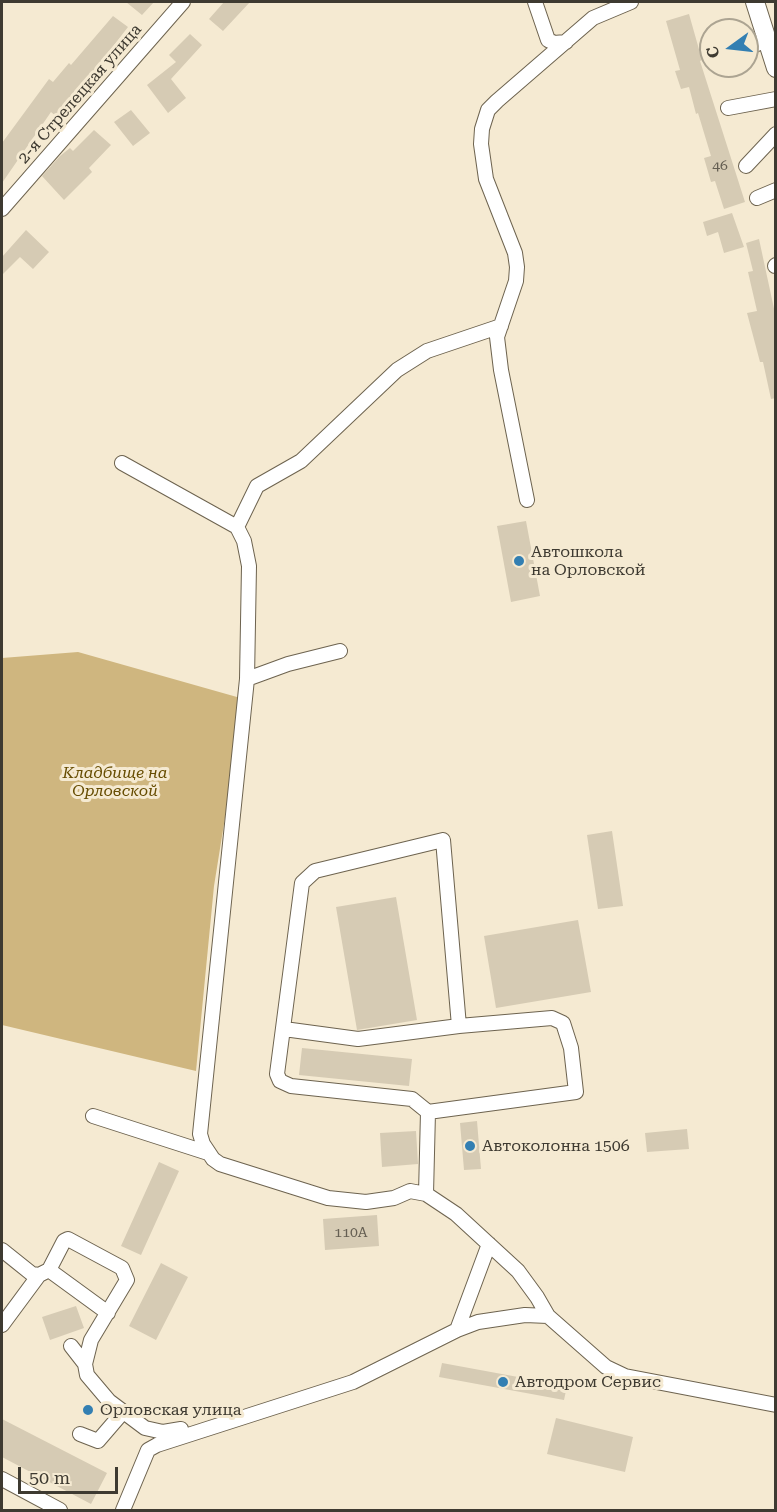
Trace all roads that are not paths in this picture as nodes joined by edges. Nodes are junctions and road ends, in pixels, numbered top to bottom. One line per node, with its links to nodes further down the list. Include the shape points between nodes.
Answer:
1 (183, 2): 15 (street, 2-я Стрелецкая улица)
2 (535, 2): 6 (street, via 548,40)
3 (631, 2): 6 (street, via 593,18)
4 (755, 2): 5 (main road)
5 (766, 40): 7 (street); 8 (main road)
6 (566, 42): 16 (street, via 488,110 482,129 486,179 517,267)
7 (759, 43)
8 (775, 68)
9 (776, 99): 10 (street)
10 (728, 108)
11 (776, 134): 12 (street)
12 (746, 166)
13 (776, 190): 14 (street)
14 (757, 198)
15 (2, 209)
16 (501, 326): 18 (street, via 498,354); 19 (street, via 427,351 397,370 301,461 257,486)
17 (122, 463): 19 (street)
18 (527, 500)
19 (237, 527): 21 (street, via 249,566)
20 (340, 651): 21 (street)
21 (247, 679): 26 (street, via 200,1134)
22 (459, 1026): 23 (street, via 358,1039); 23 (street, via 443,840 315,871 302,883); 24 (street, via 552,1018 563,1023 571,1048 576,1092)
23 (284, 1029): 24 (street, via 280,1081 291,1086 412,1099)
24 (428, 1112): 27 (street)
25 (93, 1116): 26 (street)
26 (208, 1153): 27 (street, via 220,1164 328,1198 366,1202 410,1191)
27 (426, 1194): 28 (street)
28 (489, 1244): 32 (street, via 518,1271); 34 (street)
29 (2, 1250): 30 (street, via 32,1274)
30 (44, 1273): 31 (street); 31 (street, via 68,1239 122,1268 127,1278); 33 (street)
31 (108, 1312): 36 (street, via 95,1331)
32 (548, 1316): 34 (street, via 502,1318); 37 (street, via 606,1367 625,1376)
33 (2, 1325)
34 (457, 1330): 40 (street, via 353,1382)
35 (71, 1346): 36 (street)
36 (85, 1364): 38 (street, via 93,1384)
37 (776, 1405)
38 (123, 1412): 39 (street); 41 (street, via 99,1441)
39 (145, 1428): 40 (street, via 158,1432 187,1428); 42 (street)
40 (197, 1431): 42 (street)
41 (80, 1434)
42 (148, 1450): 45 (street)
43 (3, 1480): 44 (street)
44 (57, 1510)
45 (123, 1510)

